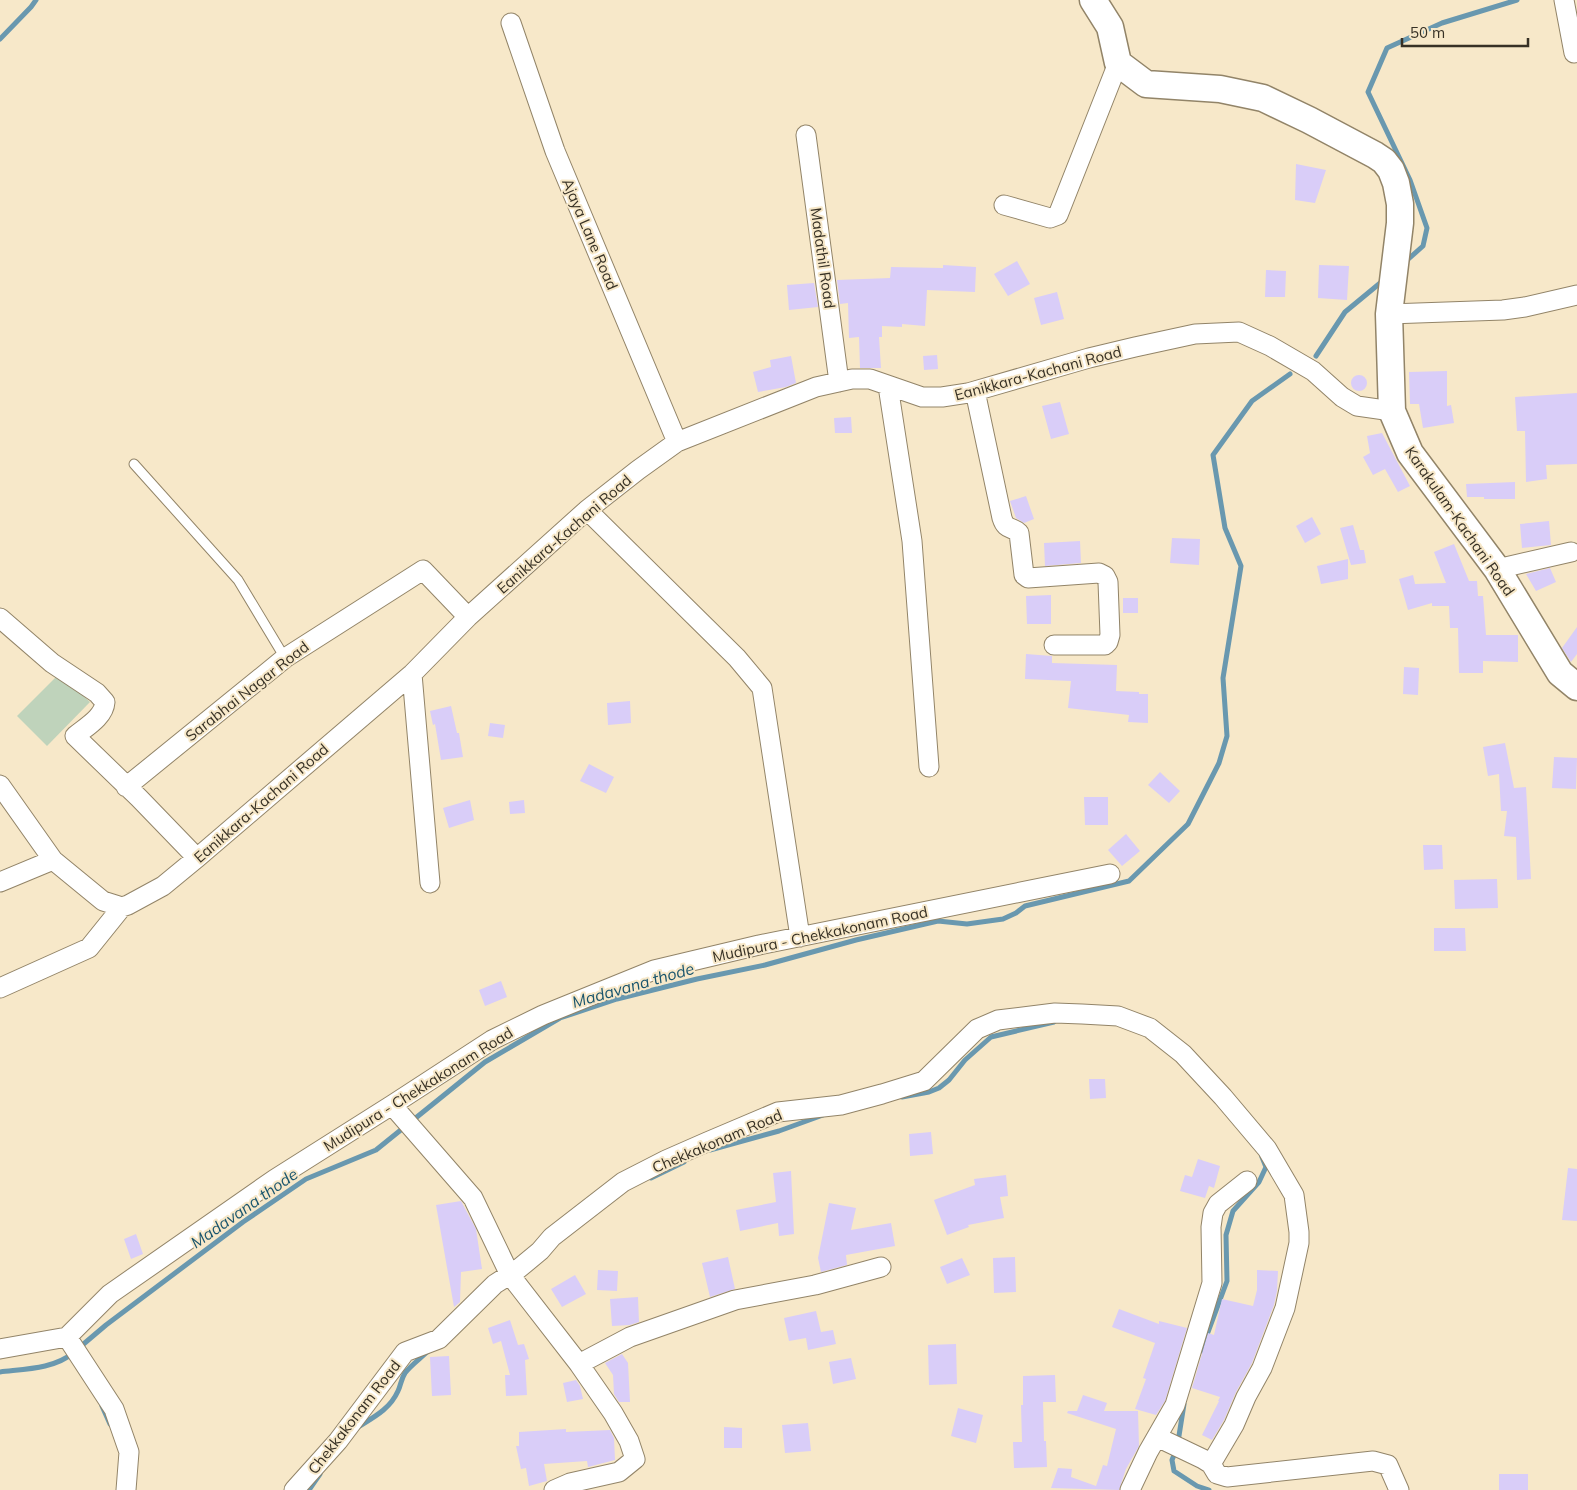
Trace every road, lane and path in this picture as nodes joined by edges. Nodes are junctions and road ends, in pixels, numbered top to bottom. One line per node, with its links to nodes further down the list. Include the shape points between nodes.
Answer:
1 (1093, 0): 5 (main road, via 1110,28)
2 (1564, 0): 4 (street)
3 (511, 23): 14 (street, Ajaya Lane Road, via 555,151)
4 (1574, 52)
5 (1118, 63): 7 (street, via 1058,215 1050,218); 9 (main road, Karakulam-Kachani Road, via 1146,84 1220,89 1263,98 1384,161 1396,183 1400,204)
6 (806, 135): 10 (street, Madathil Road)
7 (1004, 206)
8 (1577, 295): 9 (street, via 1525,308)
9 (1389, 314): 13 (main road, Karakulam-Kachani Road)
10 (840, 382): 11 (street, Eanikkara-Kachani Road, via 870,379); 14 (street, Eanikkara-Kachani Road, via 816,387)
11 (888, 386): 12 (street, Eanikkara-Kachani Road, via 922,397 942,398); 25 (street, via 912,542)
12 (975, 391): 13 (street, Eanikkara-Kachani Road, via 1134,347 1195,334 1238,332 1313,371 1342,398 1358,406); 21 (street, via 1002,518 1005,526 1019,533 1024,575 1028,578 1099,573 1108,582 1108,642 1105,645)
13 (1392, 411): 18 (main road, Karakulam-Kachani Road, via 1410,453)
14 (677, 442): 16 (street, Eanikkara-Kachani Road)
15 (134, 464): 22 (lane, via 238,580)
16 (587, 510): 19 (street, Eanikkara-Kachani Road); 34 (street, via 737,658 762,688)
17 (1571, 552): 18 (street)
18 (1497, 569): 24 (main road, Karakulam-Kachani Road, via 1560,673)
19 (468, 617): 22 (street, Sarabhai Nagar Road, via 423,570); 23 (street, Eanikkara-Kachani Road)
20 (0, 618): 27 (street, via 52,663 97,693 105,702 101,714 76,736)
21 (1054, 644)
22 (285, 658): 27 (street, Sarabhai Nagar Road)
23 (412, 674): 28 (street, Eanikkara-Kachani Road); 32 (street)
24 (1576, 684)
25 (929, 767)
26 (0, 785): 29 (street)
27 (126, 787): 28 (street)
28 (197, 858): 33 (street, Eanikkara-Kachani Road, via 163,886)
29 (53, 860): 31 (street); 33 (street, via 103,901)
30 (1110, 874): 34 (street, Mudipura - Chekkakonam Road)
31 (0, 882)
32 (430, 883)
33 (122, 907): 35 (street, via 89,948)
34 (800, 937): 36 (street, Mudipura - Chekkakonam Road, via 654,970 543,1014 492,1040)
35 (0, 988)
36 (392, 1105): 39 (street, via 474,1198); 40 (street, Mudipura - Chekkakonam Road, via 275,1179 110,1294)
37 (1247, 1181): 43 (street, via 1218,1204 1213,1213 1212,1283 1175,1405)
38 (880, 1268): 42 (street, via 815,1285 735,1300 630,1337)
39 (510, 1275): 42 (street); 44 (street, Chekkakonam Road, via 552,1237 623,1182 778,1112 841,1104 924,1081 977,1029 998,1020 1055,1013 1118,1016 1150,1028 1183,1054 1267,1149 1294,1195 1299,1243 1285,1308 1262,1368 1234,1425); 46 (street, Chekkakonam Road, via 491,1288 439,1339 405,1352 338,1440)
40 (67, 1337): 41 (street); 45 (street, via 114,1409 129,1452)
41 (0, 1350)
42 (579, 1364): 47 (street, via 629,1440 635,1459 619,1472)
43 (1157, 1438): 44 (street); 48 (street)
44 (1210, 1464): 49 (street, via 1217,1474 1229,1477 1373,1461 1388,1465)
45 (126, 1490)
46 (294, 1490)
47 (554, 1490)
48 (1130, 1490)
49 (1399, 1490)

